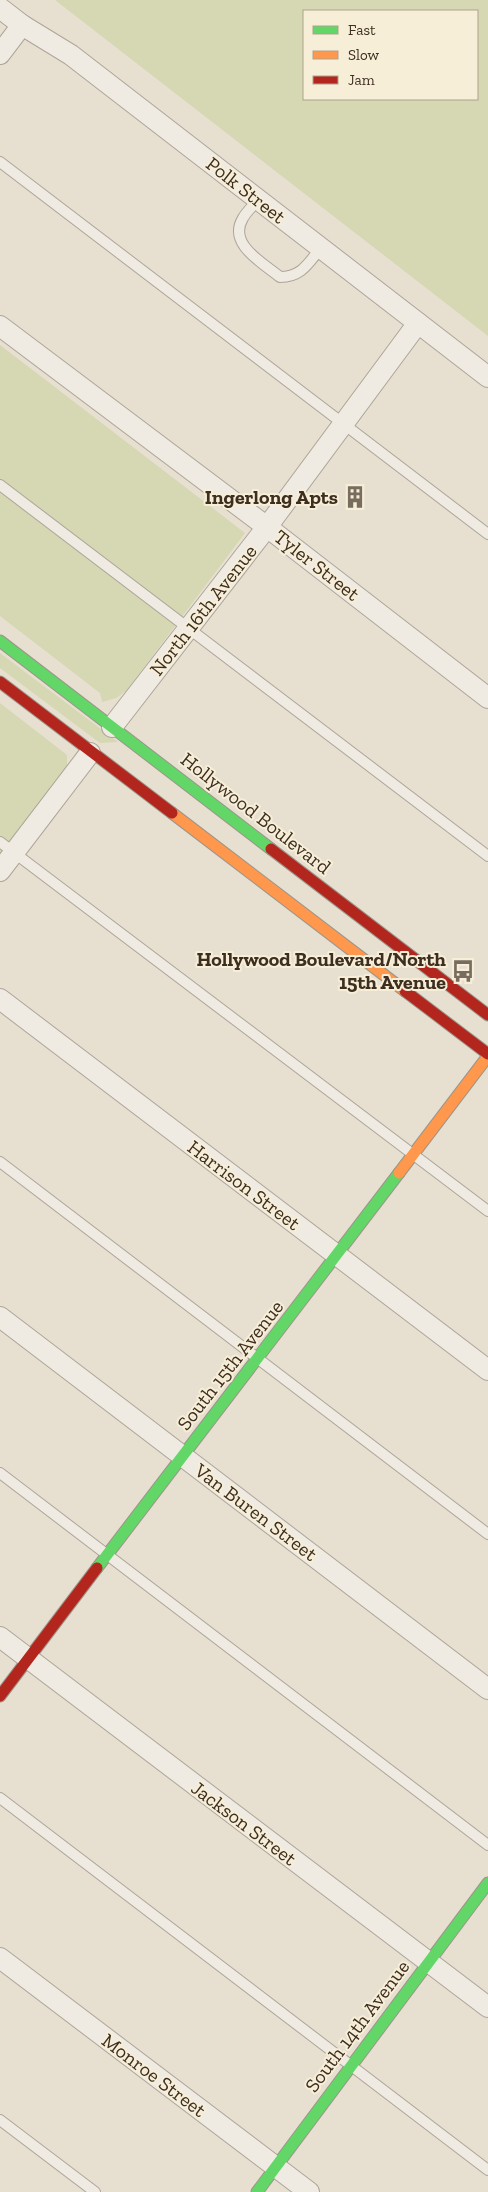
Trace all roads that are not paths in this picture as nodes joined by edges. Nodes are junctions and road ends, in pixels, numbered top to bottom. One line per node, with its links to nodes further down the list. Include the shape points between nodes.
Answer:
1 (0, 8): 2 (street, Polk Street)
2 (22, 25): 3 (street); 5 (street, Polk Street, via 71,55)
3 (0, 54)
4 (0, 162): 10 (lane)
5 (258, 200): 6 (street, Polk Street); 6 (lane, via 243,217 238,238 280,277 292,277 300,272)
6 (321, 248): 7 (street, Polk Street)
7 (418, 323): 9 (street, Polk Street); 10 (street, North 16th Avenue)
8 (0, 326): 12 (street, Tyler Street)
9 (488, 377)
10 (343, 424): 12 (street, North 16th Avenue); 13 (lane)
11 (0, 485): 14 (lane)
12 (267, 527): 14 (street, North 16th Avenue); 17 (street, Tyler Street)
13 (488, 534)
14 (189, 628): 18 (street, North 16th Avenue); 23 (lane)
15 (0, 641): 18 (main road, Hollywood Boulevard)
16 (0, 682): 20 (main road)
17 (488, 698)
18 (112, 727): 21 (main road, Hollywood Boulevard)
19 (124, 748): 21 (main road)
20 (98, 751): 22 (street); 25 (main road)
21 (146, 753): 27 (main road, Hollywood Boulevard)
22 (7, 848): 24 (street); 30 (lane)
23 (488, 856)
24 (0, 871)
25 (412, 996): 28 (main road); 29 (main road)
26 (0, 999): 33 (street, Harrison Street)
27 (488, 1015)
28 (458, 1016)
29 (488, 1055): 30 (main road, South 15th Avenue)
30 (414, 1154): 32 (lane); 33 (main road, South 15th Avenue)
31 (0, 1162): 35 (lane)
32 (488, 1211)
33 (338, 1256): 35 (main road, South 15th Avenue); 36 (street, Harrison Street)
34 (0, 1317): 37 (street, Van Buren Street)
35 (258, 1358): 37 (main road, South 15th Avenue); 39 (lane)
36 (488, 1370)
37 (183, 1456): 40 (main road, South 15th Avenue); 43 (street, Van Buren Street)
38 (0, 1473): 40 (lane)
39 (488, 1534)
40 (108, 1555): 42 (main road, South 15th Avenue); 46 (lane)
41 (0, 1637): 42 (street, Jackson Street)
42 (28, 1659): 44 (main road, South 15th Avenue); 49 (street, Jackson Street)
43 (488, 1689)
44 (0, 1696)
45 (0, 1798): 51 (lane)
46 (488, 1845)
47 (488, 1883): 49 (main road, South 14th Avenue)
48 (0, 1958): 53 (street, Monroe Street)
49 (428, 1962): 50 (street, Jackson Street); 51 (main road, South 14th Avenue)
50 (488, 2008)
51 (351, 2066): 53 (main road, South 14th Avenue); 54 (lane)
52 (0, 2120): 55 (lane)
53 (276, 2168): 56 (main road, South 14th Avenue); 57 (street, Monroe Street)
54 (488, 2170)
55 (95, 2192)
56 (257, 2192)
57 (308, 2192)

